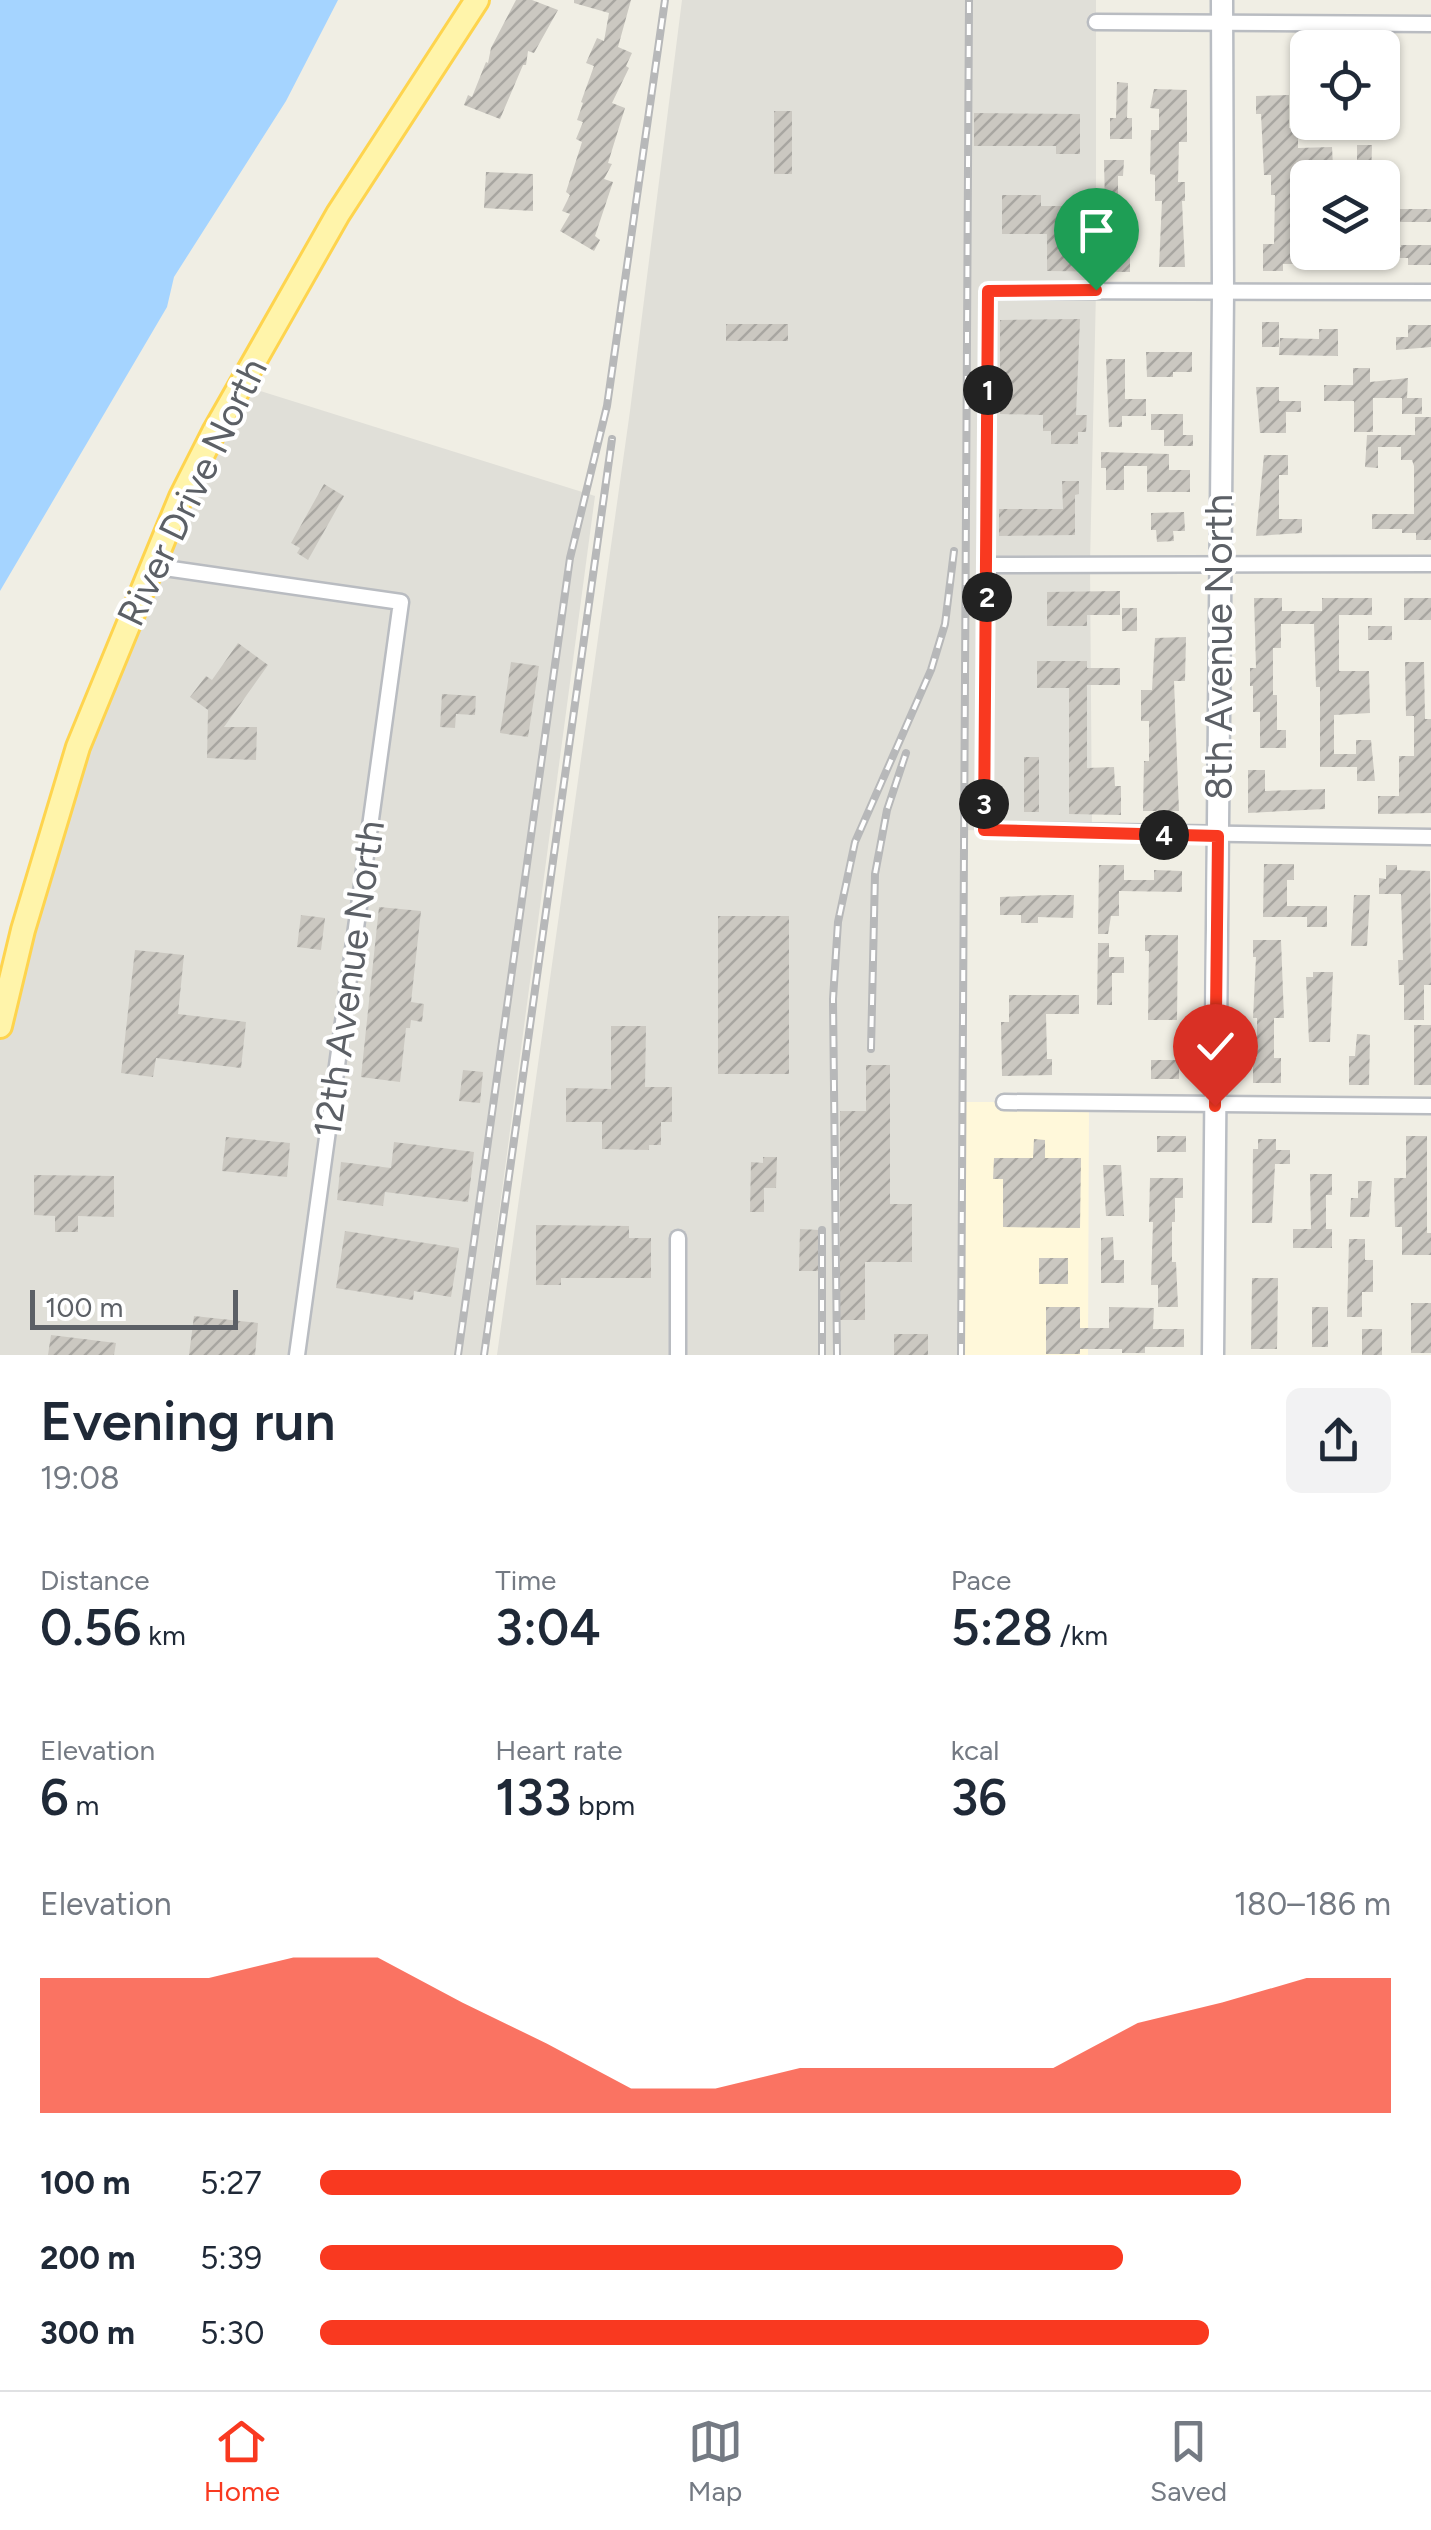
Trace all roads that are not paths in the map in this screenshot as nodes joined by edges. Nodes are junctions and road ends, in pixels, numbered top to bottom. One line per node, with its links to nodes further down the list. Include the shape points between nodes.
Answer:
1 (477, 0): 11 (main road, River Drive North, via 338,214 214,432)
2 (1222, 0): 4 (street, 8th Avenue North)
3 (1096, 22): 4 (street)
4 (1222, 24): 5 (street); 7 (street, 8th Avenue North)
5 (1431, 24)
6 (1431, 292): 7 (street)
7 (1222, 293): 8 (street, 8th Avenue North); 10 (street, via 988,291)
8 (1218, 563): 9 (street); 10 (street); 12 (street, 8th Avenue North)
9 (1431, 564)
10 (988, 565): 12 (street, via 984,830)
11 (151, 566): 14 (main road, River Drive North, via 78,748); 19 (street, 12th Avenue North, via 401,602)
12 (1218, 836): 13 (street); 16 (street, 8th Avenue North)
13 (1431, 837)
14 (0, 1026)
15 (1004, 1102): 16 (street)
16 (1215, 1106): 17 (street); 21 (street, 8th Avenue North)
17 (1431, 1106)
18 (678, 1238): 20 (street)
19 (297, 1355)
20 (678, 1355)
21 (1213, 1355)

